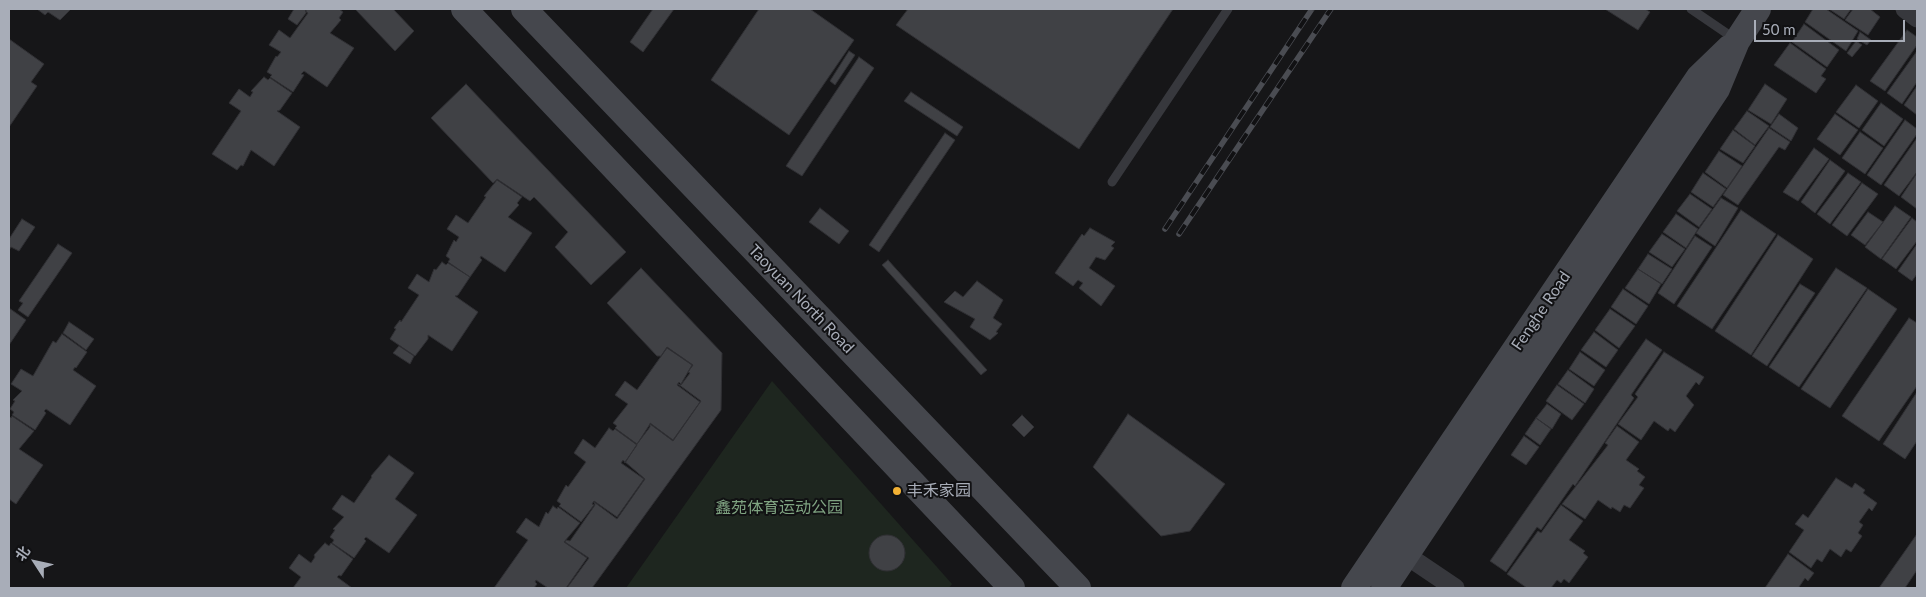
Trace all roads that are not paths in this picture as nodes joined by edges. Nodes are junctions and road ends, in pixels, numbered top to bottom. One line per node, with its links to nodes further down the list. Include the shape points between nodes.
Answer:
1 (464, 9): 11 (main road)
2 (524, 9): 12 (main road, Taoyuan North Road)
3 (1228, 9): 9 (lane)
4 (1691, 9): 8 (lane)
5 (1758, 9): 8 (main road, Fenghe Road)
6 (1905, 9): 7 (street)
7 (1917, 18)
8 (1737, 41): 10 (main road, Fenghe Road, via 1717,89); 13 (main road, Fenghe Road, via 1699,77)
9 (1112, 182)
10 (1406, 555): 14 (main road, Fenghe Road); 15 (street)
11 (1012, 588)
12 (1078, 588)
13 (1354, 588)
14 (1384, 588)
15 (1454, 588)

